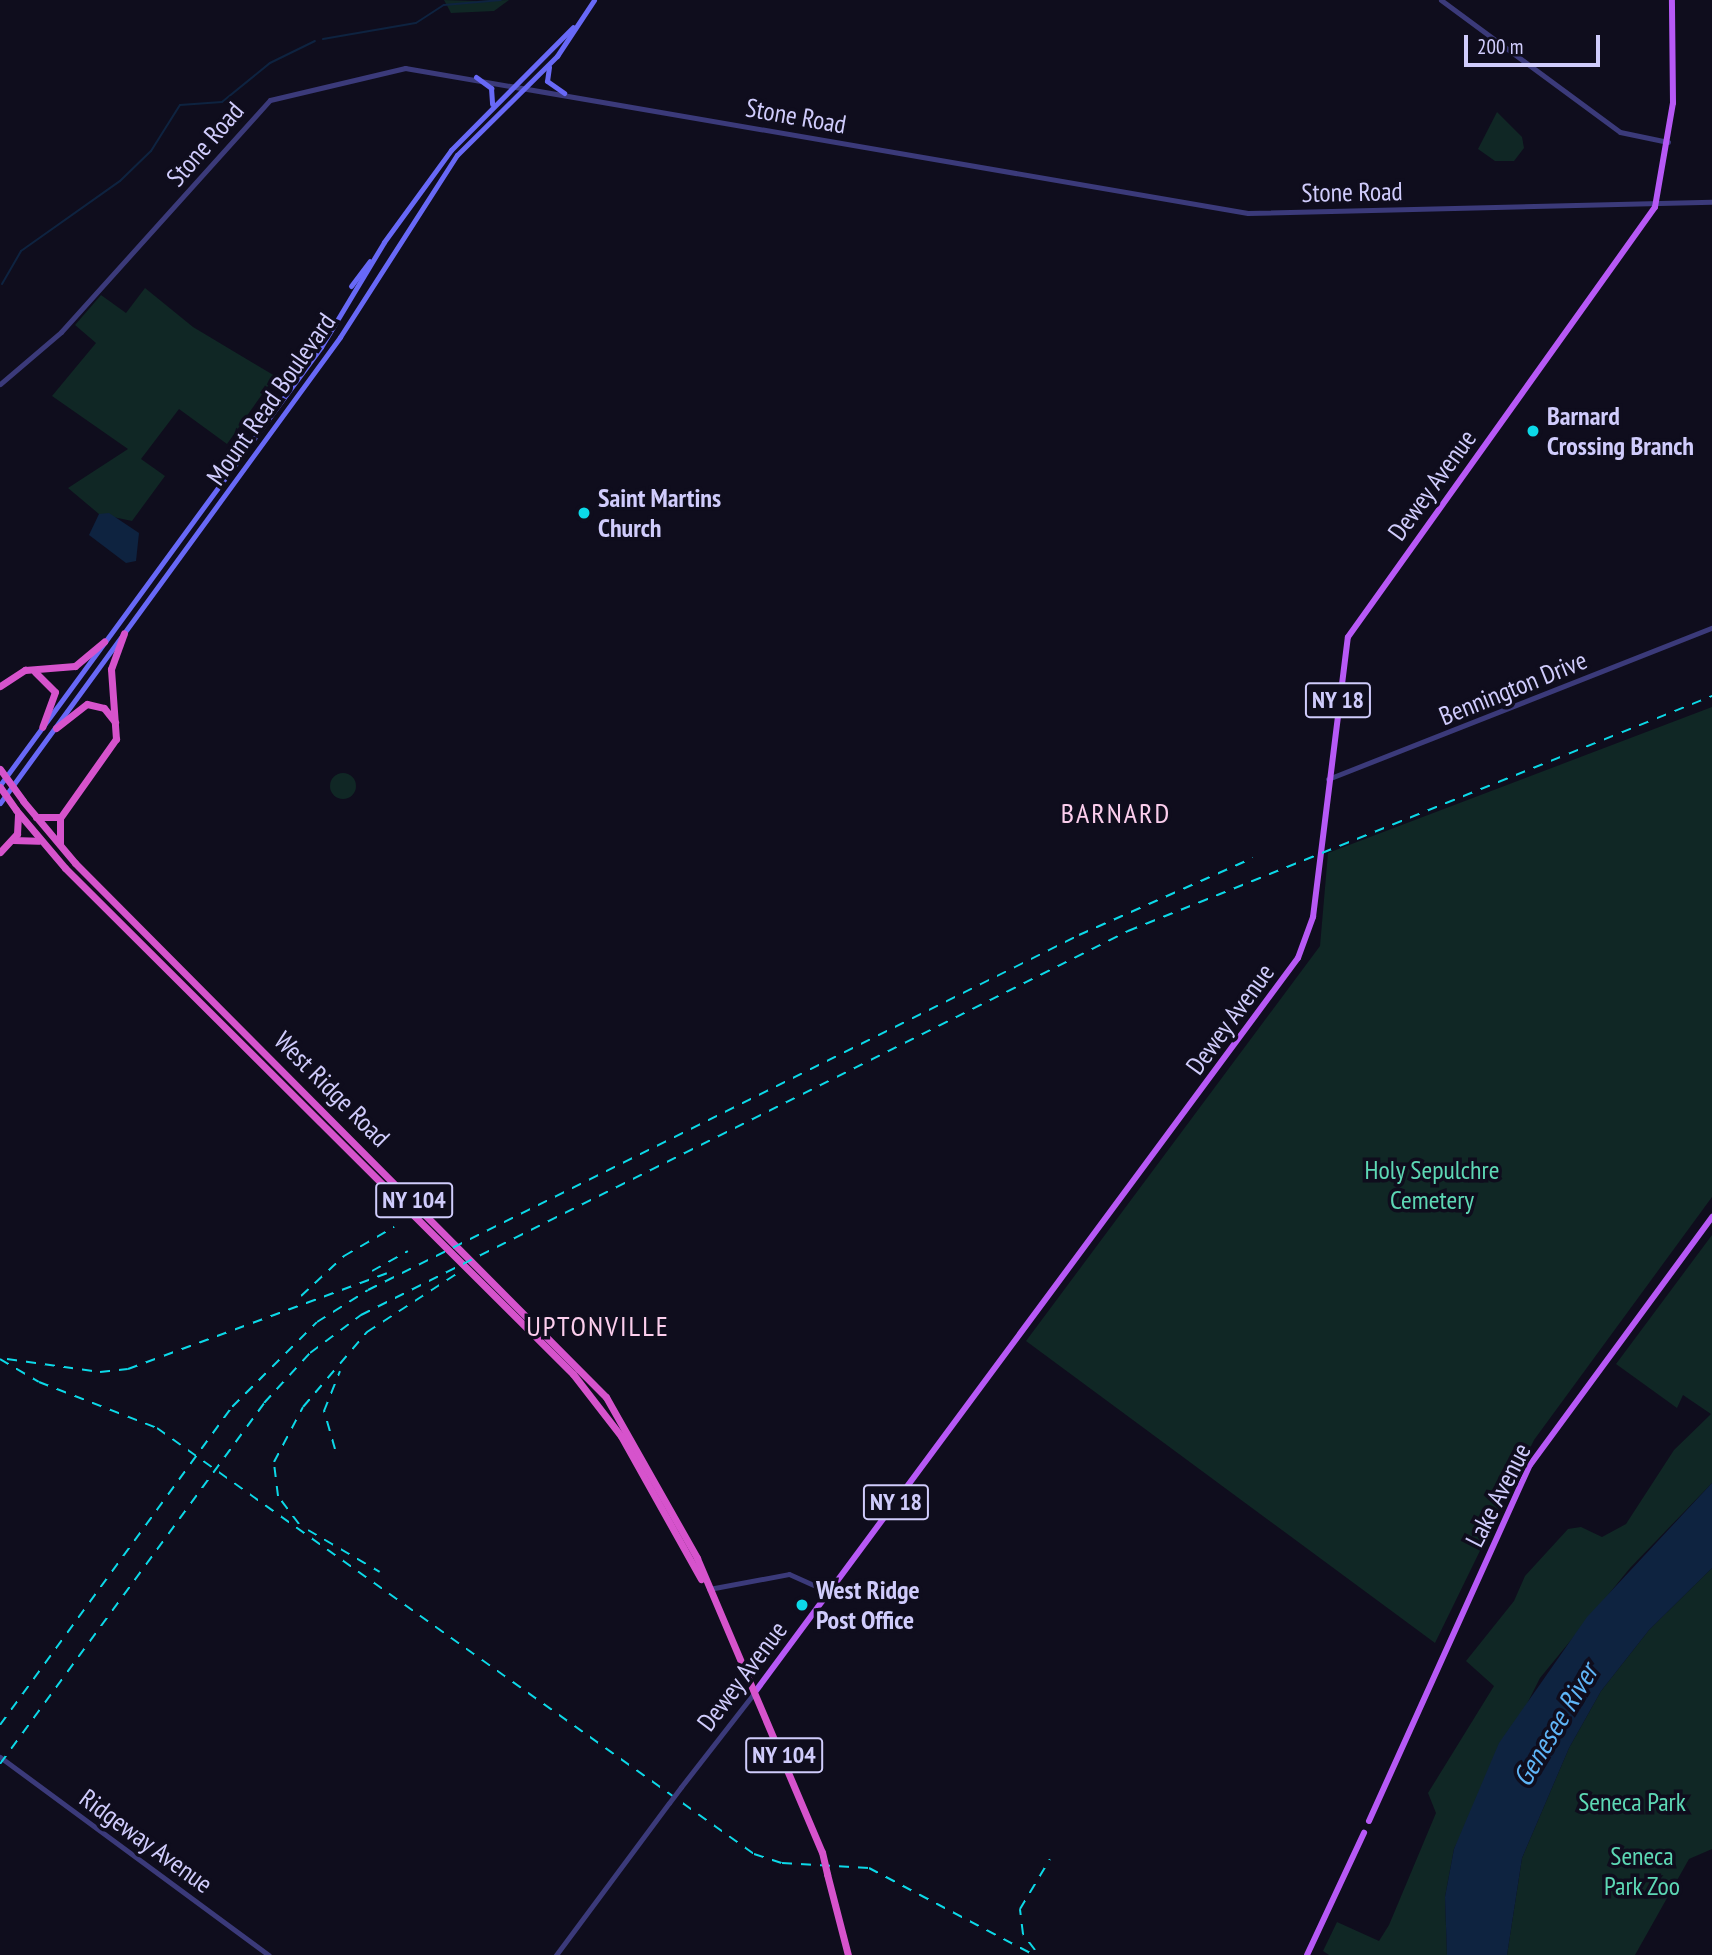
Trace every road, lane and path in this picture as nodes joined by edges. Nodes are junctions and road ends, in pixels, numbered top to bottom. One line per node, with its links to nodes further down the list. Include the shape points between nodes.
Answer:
1 (594, 0): 4 (main road, Mount Read Boulevard)
2 (1441, 0): 11 (street, via 1620,132)
3 (1672, 0): 11 (main road, Dewey Avenue / NY 18, via 1675,75)
4 (577, 23): 5 (main road, Mount Read Boulevard); 7 (main road, Mount Read Boulevard)
5 (553, 61): 8 (main road, Mount Read Boulevard); 9 (main road, via 547,81)
6 (477, 77): 7 (street, Stone Road); 10 (main road, via 494,92); 16 (street, Stone Road, via 405,68 275,96 61,332)
7 (517, 84): 8 (street, Stone Road); 10 (main road, Mount Read Boulevard)
8 (528, 86): 9 (street, Stone Road); 18 (main road, Mount Read Boulevard, via 457,155 341,337)
9 (564, 93): 13 (street, Stone Road, via 1217,208 1323,212)
10 (489, 110): 14 (main road, Mount Read Boulevard)
11 (1668, 142): 13 (main road, Dewey Avenue / NY 18)
12 (1712, 202): 13 (street, Stone Road)
13 (1657, 203): 26 (main road, Dewey Avenue / NY 18, via 1352,630 1342,663)
14 (384, 242): 15 (main road); 19 (main road, Mount Read Boulevard, via 327,337)
15 (351, 286)
16 (0, 384)
17 (1712, 628): 26 (street, Bennington Drive)
18 (124, 633): 23 (main road, Mount Read Boulevard); 24 (highway, via 111,669)
19 (104, 642): 20 (highway, via 71,667); 22 (main road, Mount Read Boulevard)
20 (20, 671): 21 (highway); 22 (highway, via 40,673 54,687)
21 (0, 686)
22 (42, 727): 27 (main road, Mount Read Boulevard)
23 (56, 728): 24 (highway, via 78,707 92,704 110,713); 28 (main road, Mount Read Boulevard)
24 (117, 733): 30 (highway)
25 (0, 769): 31 (highway, West Ridge Road / NY 104, bridge)
26 (1328, 779): 38 (main road, Dewey Avenue / NY 18, via 1313,917 1293,967)
27 (0, 786): 29 (highway, West Ridge Road / NY 104, bridge)
28 (0, 803)
29 (16, 810): 32 (highway, via 20,825); 33 (highway, West Ridge Road / NY 104)
30 (63, 814): 31 (highway, via 49,821); 34 (highway, via 56,832)
31 (33, 815): 34 (highway, West Ridge Road / NY 104)
32 (12, 841): 33 (highway, via 27,837); 35 (highway)
33 (44, 846): 37 (highway, West Ridge Road / NY 104, via 573,1374 621,1436)
34 (63, 851): 37 (highway, West Ridge Road / NY 104, via 580,1367 653,1472)
35 (0, 852)
36 (1712, 1217): 41 (main road, Lake Avenue, via 1530,1465)
37 (708, 1590): 38 (street, via 789,1574); 39 (highway, West Ridge Road / NY 104)
38 (829, 1592): 39 (main road, Dewey Avenue / NY 18)
39 (755, 1692): 45 (street, Dewey Avenue, bridge); 46 (highway, West Ridge Road / NY 104, bridge, via 822,1852)
40 (0, 1758): 44 (street, Ridgeway Avenue)
41 (1369, 1821)
42 (1364, 1833): 43 (main road)
43 (1309, 1952): 47 (street)
44 (269, 1955)
45 (556, 1955)
46 (848, 1955)
47 (1317, 1955)

